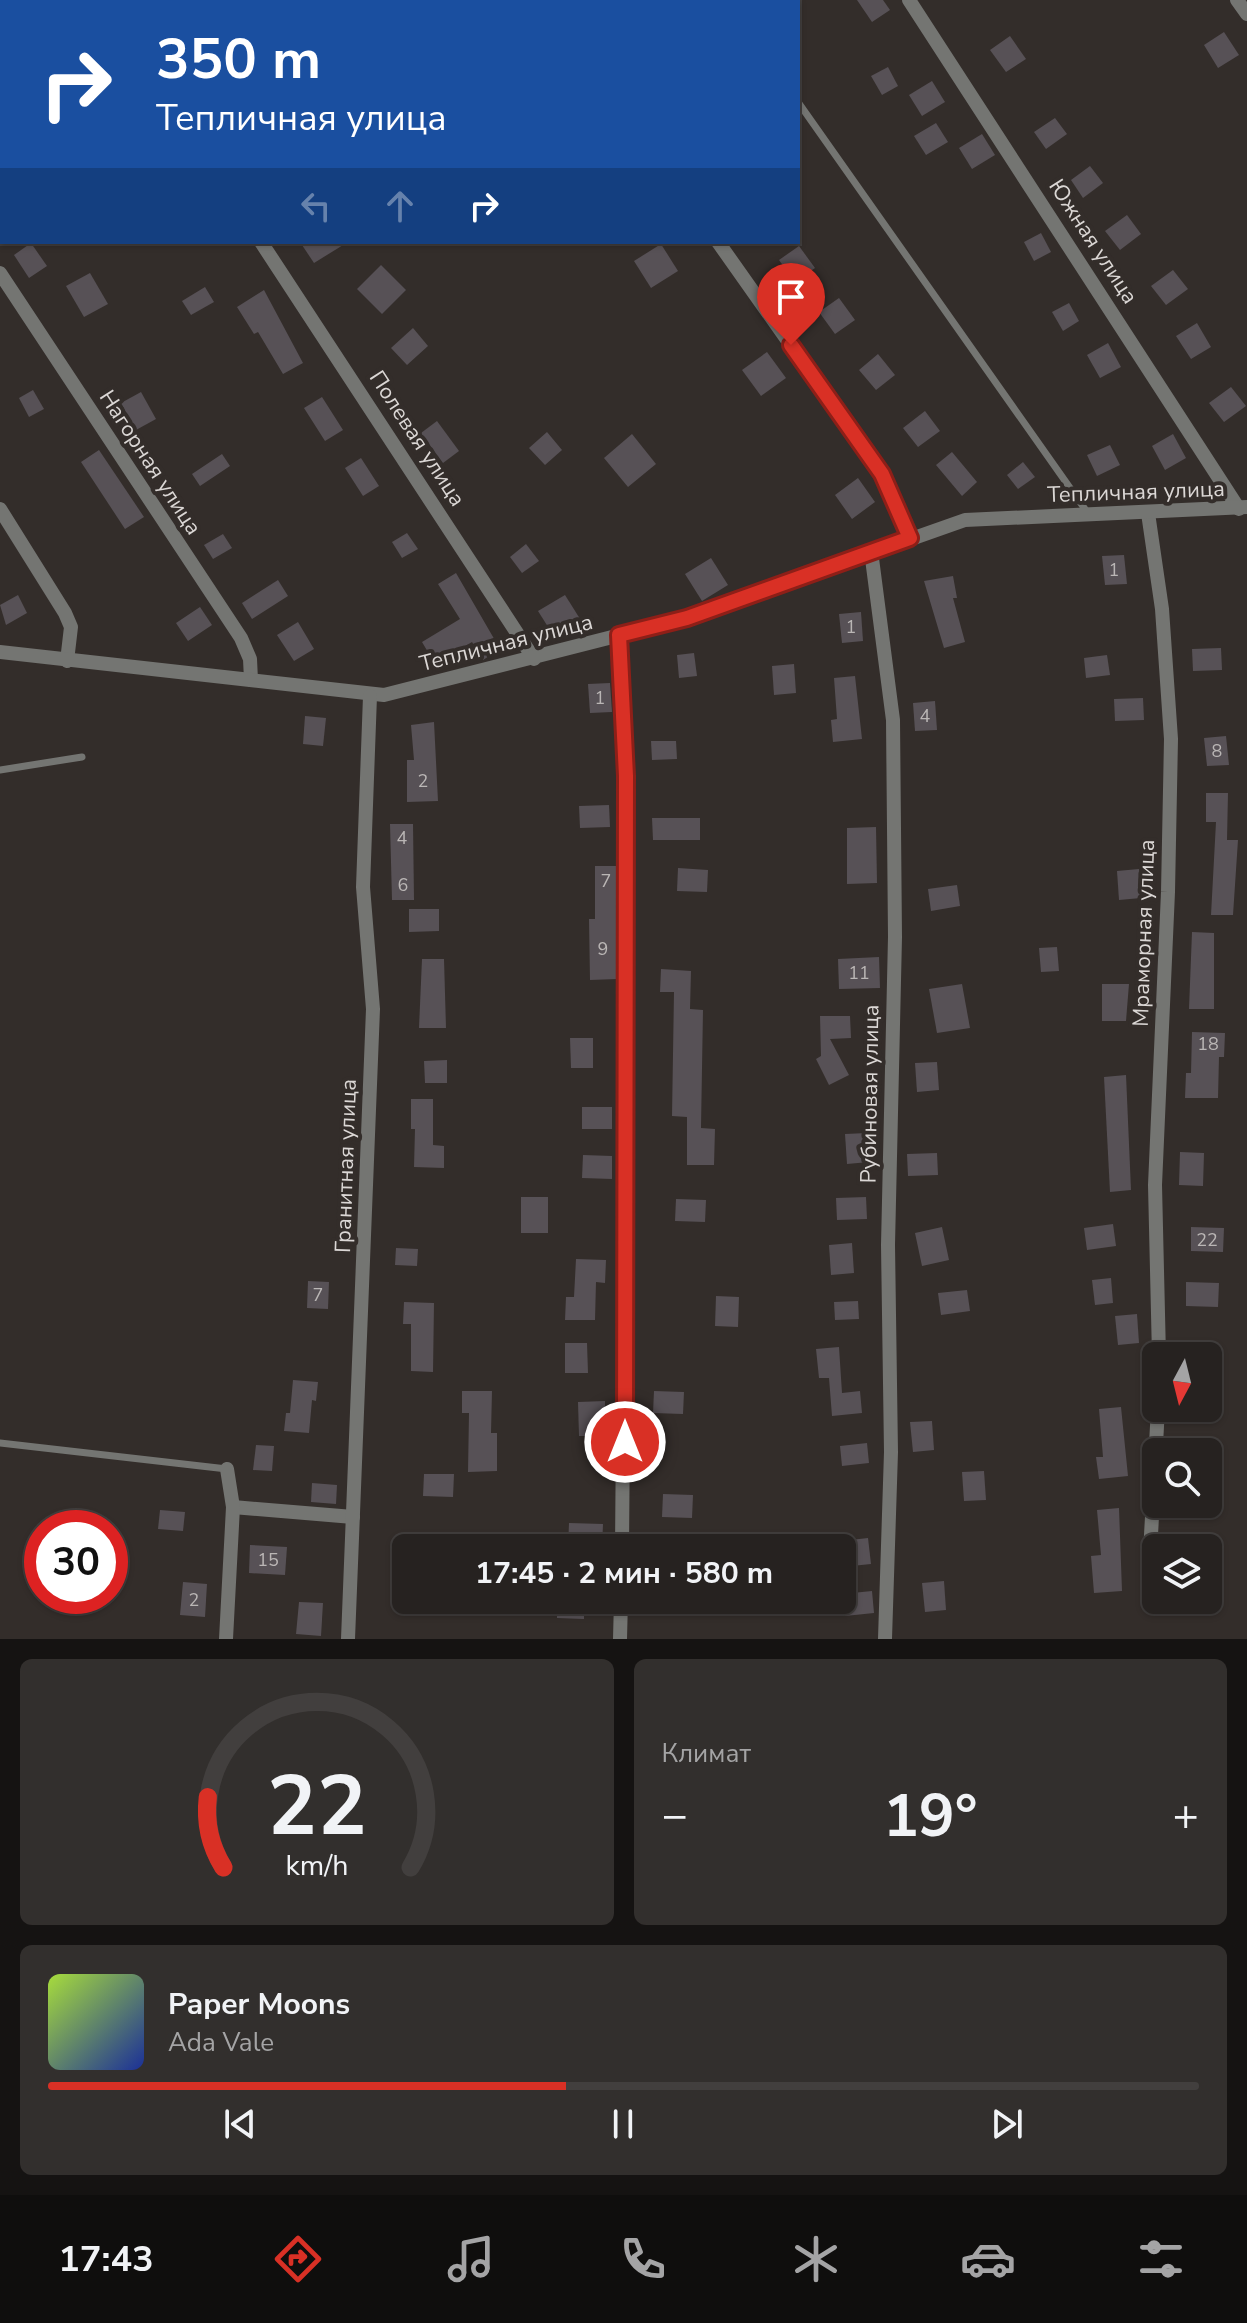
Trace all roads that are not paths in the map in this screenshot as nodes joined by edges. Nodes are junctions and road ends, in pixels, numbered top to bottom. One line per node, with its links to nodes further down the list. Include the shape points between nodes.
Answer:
1 (909, 0): 8 (street, Южная улица)
2 (1237, 0): 3 (street)
3 (1247, 14)
4 (800, 105): 11 (lane)
5 (262, 244): 16 (street, Полевая улица)
6 (719, 244): 12 (street, via 882,474)
7 (0, 273): 18 (street, Нагорная улица, via 241,638)
8 (1243, 508): 10 (street, Тепличная улица)
9 (0, 509): 17 (street, via 65,613 71,627)
10 (1148, 513): 11 (street, Тепличная улица); 22 (street, Мраморная улица, via 1162,609 1171,739 1155,1185)
11 (1089, 516): 12 (street, Тепличная улица, via 965,520)
12 (910, 538): 13 (street, Тепличная улица)
13 (871, 551): 14 (street, Тепличная улица, via 687,618); 34 (street, Рубиновая улица, via 893,720 891,1452)
14 (619, 635): 16 (street, Тепличная улица); 28 (street, via 627,933)
15 (0, 652): 17 (street, Тепличная улица)
16 (534, 659): 19 (street, Тепличная улица)
17 (67, 661): 18 (street, Тепличная улица)
18 (251, 680): 19 (street, Тепличная улица)
19 (370, 696): 27 (street, Гранитная улица, via 363,887 373,1009)
20 (82, 757): 21 (lane)
21 (0, 770)
22 (1159, 1342)
23 (1157, 1422): 29 (street)
24 (0, 1443): 25 (lane)
25 (227, 1469): 26 (street)
26 (233, 1507): 27 (street); 31 (street)
27 (353, 1517): 32 (street, Гранитная улица)
28 (622, 1534)
29 (1151, 1534)
30 (621, 1614): 33 (street)
31 (226, 1639)
32 (348, 1639)
33 (620, 1639)
34 (885, 1639)

